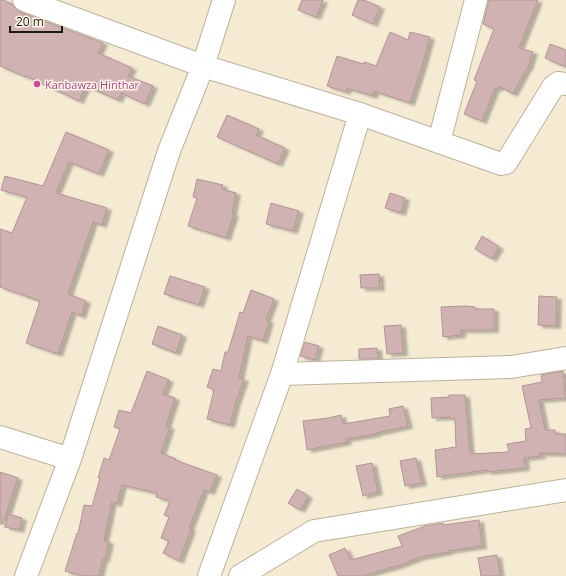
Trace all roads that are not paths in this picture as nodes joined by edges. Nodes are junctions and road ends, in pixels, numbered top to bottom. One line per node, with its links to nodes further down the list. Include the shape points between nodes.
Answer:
1 (24, 0): 4 (street)
2 (224, 0): 4 (street)
3 (476, 0): 7 (street)
4 (203, 66): 6 (street); 11 (street, via 169,151)
5 (566, 84): 7 (street, via 558,83 552,87 506,163 501,164)
6 (360, 114): 7 (street); 9 (street)
7 (439, 142)
8 (566, 358): 9 (street, via 511,367)
9 (282, 374): 14 (street)
10 (0, 437): 11 (street)
11 (70, 459): 13 (street)
12 (566, 490): 15 (street, via 314,531)
13 (26, 576)
14 (209, 576)
15 (240, 576)

